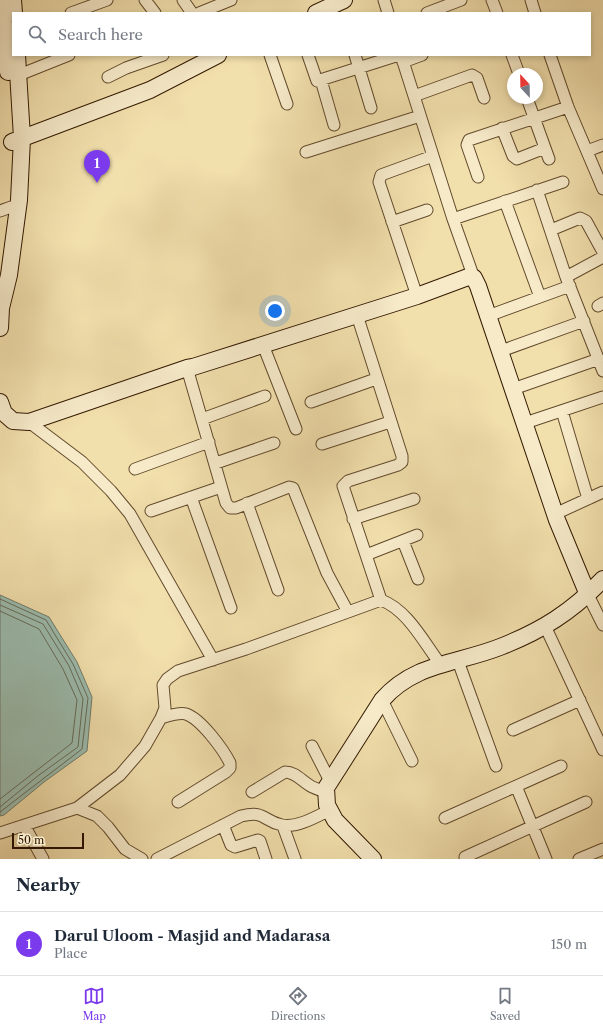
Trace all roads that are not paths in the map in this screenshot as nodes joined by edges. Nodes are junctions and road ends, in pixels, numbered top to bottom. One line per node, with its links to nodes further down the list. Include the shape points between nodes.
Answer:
1 (2, 0): 22 (street)
2 (13, 0): 12 (street)
3 (107, 0): 13 (street)
4 (145, 0): 14 (street)
5 (183, 0): 15 (street)
6 (231, 0): 16 (street)
7 (384, 0): 18 (street)
8 (462, 0): 19 (street)
9 (492, 0): 20 (street)
10 (531, 0): 21 (street)
11 (340, 5): 17 (street)
12 (14, 12)
13 (74, 12)
14 (154, 12)
15 (191, 12)
16 (201, 12)
17 (319, 12)
18 (388, 12)
19 (430, 12)
20 (497, 12)
21 (535, 12)
22 (2, 33): 49 (street)
23 (17, 56): 36 (street)
24 (66, 56): 36 (street)
25 (160, 56): 37 (street)
26 (216, 56): 49 (street, via 150,90)
27 (270, 56): 41 (street)
28 (308, 56): 38 (street, via 317,82)
29 (355, 56): 34 (street)
30 (412, 56): 33 (street)
31 (512, 56): 35 (street)
32 (550, 56): 43 (street)
33 (401, 57): 34 (street); 39 (street)
34 (359, 68): 38 (street); 44 (street)
35 (517, 68)
36 (19, 75): 49 (street)
37 (108, 77)
38 (321, 80): 47 (street)
39 (414, 96): 40 (street, via 472,75 477,78); 45 (street)
40 (484, 98)
41 (287, 104)
42 (530, 104): 46 (street)
43 (568, 107): 46 (street); 52 (street)
44 (371, 108)
45 (420, 116): 53 (street); 54 (street)
46 (535, 118): 48 (street); 51 (street)
47 (334, 125)
48 (502, 128): 51 (street, via 513,156 517,159); 56 (street, via 469,140 466,145)
49 (17, 140): 61 (street); 76 (street, via 19,200)
50 (603, 145): 52 (street)
51 (545, 148): 55 (street)
52 (587, 151): 58 (street)
53 (306, 152)
54 (433, 156): 63 (street); 64 (street, via 381,175 379,182)
55 (549, 159)
56 (478, 177)
57 (563, 182): 59 (street)
58 (603, 189)
59 (537, 190): 60 (street); 65 (street)
60 (505, 201): 63 (street); 72 (street)
61 (5, 209): 68 (street)
62 (427, 210): 64 (street)
63 (453, 219): 69 (street)
64 (392, 222): 71 (street)
65 (551, 230): 66 (street, via 580,218 586,221); 70 (street)
66 (603, 252)
67 (603, 257): 70 (street)
68 (0, 261)
69 (474, 278): 71 (street, via 468,277); 74 (street)
70 (568, 281): 72 (street); 75 (street)
71 (417, 296): 73 (street)
72 (540, 297): 74 (street)
73 (356, 315): 77 (street); 82 (street)
74 (488, 316): 78 (street)
75 (584, 321): 78 (street); 79 (street)
76 (0, 328)
77 (263, 345): 80 (street); 93 (street)
78 (501, 351): 83 (street)
79 (599, 359): 81 (street); 83 (street)
80 (187, 368): 89 (street); 90 (street)
81 (603, 371)
82 (376, 379): 87 (street); 91 (street)
83 (513, 389): 92 (street)
84 (264, 396): 89 (street)
85 (603, 397): 88 (street)
86 (0, 402): 90 (street, via 4,413 13,421)
87 (311, 402)
88 (562, 411): 92 (street); 103 (street)
89 (202, 419): 94 (street)
90 (29, 422): 120 (street, via 82,462 130,514)
91 (390, 422): 96 (street); 107 (street, via 402,462 345,483 343,490)
92 (525, 423): 106 (street)
93 (296, 429)
94 (209, 442): 97 (street); 98 (street)
95 (274, 443): 97 (street)
96 (322, 444)
97 (216, 464): 99 (street)
98 (135, 469)
99 (221, 487): 101 (street); 104 (street, via 230,508)
100 (603, 492): 103 (street)
101 (190, 497): 105 (street); 116 (street)
102 (414, 499): 107 (street)
103 (588, 499): 106 (street)
104 (247, 504): 113 (street); 117 (street, via 289,487 293,488 327,572)
105 (151, 511)
106 (556, 514): 114 (street)
107 (353, 519): 110 (street)
108 (417, 535): 109 (street)
109 (403, 541): 110 (street); 111 (street)
110 (366, 555): 115 (street)
111 (418, 579)
112 (603, 579): 114 (street)
113 (278, 590)
114 (588, 595): 118 (street); 119 (street, via 568,612)
115 (381, 600): 117 (street); 122 (street, via 402,613)
116 (231, 608)
117 (348, 612): 120 (street)
118 (603, 625)
119 (545, 626): 121 (street, via 500,647); 124 (street)
120 (213, 660): 125 (street, via 178,672 167,679 163,685)
121 (458, 661): 122 (street); 130 (street)
122 (442, 664): 123 (street, via 409,676 393,687)
123 (382, 700): 129 (street); 132 (street)
124 (580, 700): 126 (street); 128 (street)
125 (163, 713): 135 (street, via 184,714 194,718 230,763 230,768 226,772); 137 (street, via 145,746 134,760 120,775)
126 (513, 730)
127 (312, 746): 132 (street)
128 (603, 750)
129 (412, 760)
130 (496, 766)
131 (561, 766): 133 (street)
132 (328, 786): 134 (street, via 316,790 292,772 285,772); 138 (street)
133 (516, 786): 139 (street); 143 (street)
134 (252, 792)
135 (178, 802)
136 (586, 802): 143 (street)
137 (77, 808): 140 (street); 148 (street, via 97,816 125,849)
138 (330, 810): 142 (street, via 306,821); 152 (street, via 335,820)
139 (445, 818)
140 (24, 825): 144 (street); 147 (street)
141 (223, 825): 142 (street, via 254,813 264,815); 149 (street); 150 (street, via 231,845 236,847 258,840)
142 (283, 826): 151 (street)
143 (532, 826): 146 (street); 153 (street)
144 (0, 832)
145 (603, 849): 154 (street)
146 (465, 857)
147 (43, 859)
148 (142, 859)
149 (157, 859)
150 (266, 859)
151 (295, 859)
152 (373, 859)
153 (546, 859)
154 (579, 859)

